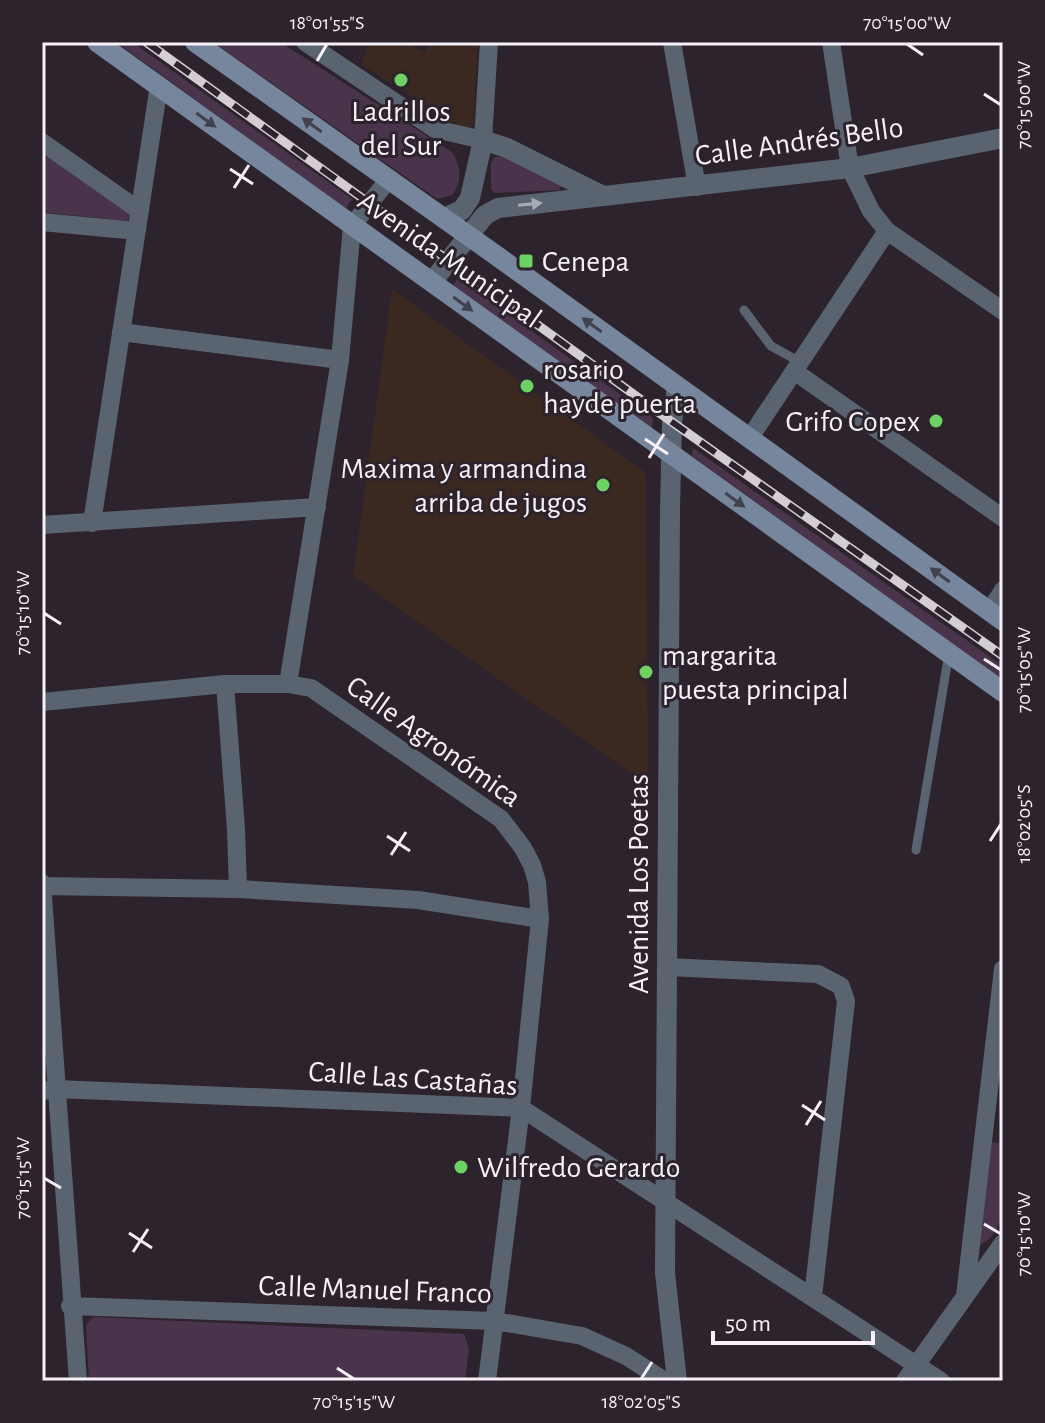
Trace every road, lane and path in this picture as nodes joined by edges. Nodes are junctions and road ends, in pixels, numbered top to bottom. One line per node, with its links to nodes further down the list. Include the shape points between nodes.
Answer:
1 (97, 42): 7 (main road, Avenida Municipal)
2 (195, 42): 12 (main road, Avenida Municipal, one-way to 2)
3 (305, 42): 9 (street, via 435,129)
4 (489, 42): 9 (street)
5 (672, 42): 13 (street)
6 (831, 42): 11 (street)
7 (159, 85): 15 (street); 18 (main road, Avenida Municipal, one-way to 18)
8 (1003, 138): 11 (street, Calle Andrés Bello)
9 (483, 140): 14 (street); 16 (street, via 470,198 462,210)
10 (42, 142): 15 (street)
11 (850, 168): 13 (street, Calle Andrés Bello); 20 (street)
12 (388, 180): 16 (main road, Avenida Municipal); 18 (street)
13 (697, 187): 14 (street, Calle Andrés Bello)
14 (603, 196): 21 (street, Calle Andrés Bello, one-way to 14, via 498,208)
15 (140, 211): 19 (street)
16 (444, 218): 21 (main road, Avenida Municipal)
17 (42, 222): 19 (street)
18 (352, 226): 22 (main road, Avenida Municipal); 26 (street)
19 (137, 231): 25 (street)
20 (887, 231): 23 (street); 27 (street)
21 (469, 236): 22 (street, Calle Andrés Bello); 28 (main road, Avenida Municipal, one-way to 21)
22 (432, 282): 30 (main road, Avenida Municipal, one-way to 30)
23 (1001, 308)
24 (744, 310): 27 (lane, via 771,346)
25 (121, 332): 26 (street); 33 (street)
26 (340, 360): 31 (street)
27 (797, 366): 29 (street); 32 (street)
28 (677, 387): 29 (main road, Avenida Municipal); 30 (street, Avenida Los Poetas)
29 (749, 439): 36 (main road, Avenida Municipal, one-way to 29)
30 (672, 455): 37 (main road, Avenida Municipal, one-way to 37); 46 (street, Avenida Los Poetas)
31 (317, 507): 33 (street); 39 (street)
32 (1003, 518)
33 (92, 523): 34 (street)
34 (42, 525)
35 (1003, 590): 36 (street)
36 (996, 616)
37 (949, 653): 40 (main road, Avenida Municipal); 42 (lane)
38 (225, 684): 39 (street); 41 (street); 44 (street)
39 (288, 684): 45 (street, Calle Agronómica, via 311,688 501,819 532,865)
40 (1003, 692)
41 (42, 702)
42 (916, 850)
43 (42, 884): 44 (street); 48 (street)
44 (238, 889): 45 (street, via 418,900)
45 (540, 919): 49 (street, Calle Agronómica)
46 (667, 967): 50 (street, Avenida Los Poetas); 53 (street, via 818,974 841,986 846,1001)
47 (1003, 972): 52 (street)
48 (49, 1090): 49 (street, Calle Las Castañas); 54 (street)
49 (521, 1108): 50 (street, Calle Las Castañas); 55 (street, Calle Agronómica)
50 (666, 1203): 53 (street, Calle Las Castañas); 60 (street, Avenida Los Poetas, via 665,1273)
51 (1003, 1243): 52 (street)
52 (965, 1296): 56 (street)
53 (813, 1297): 56 (street, Calle Las Castañas)
54 (70, 1306): 55 (street, Calle Manuel Franco); 57 (street)
55 (495, 1321): 58 (street, Calle Agronómica); 59 (street, Calle Manuel Franco, via 582,1336)
56 (917, 1363): 61 (street); 62 (street, Calle Las Castañas)
57 (78, 1381)
58 (487, 1381)
59 (665, 1381)
60 (677, 1381)
61 (905, 1381)
62 (941, 1381)

